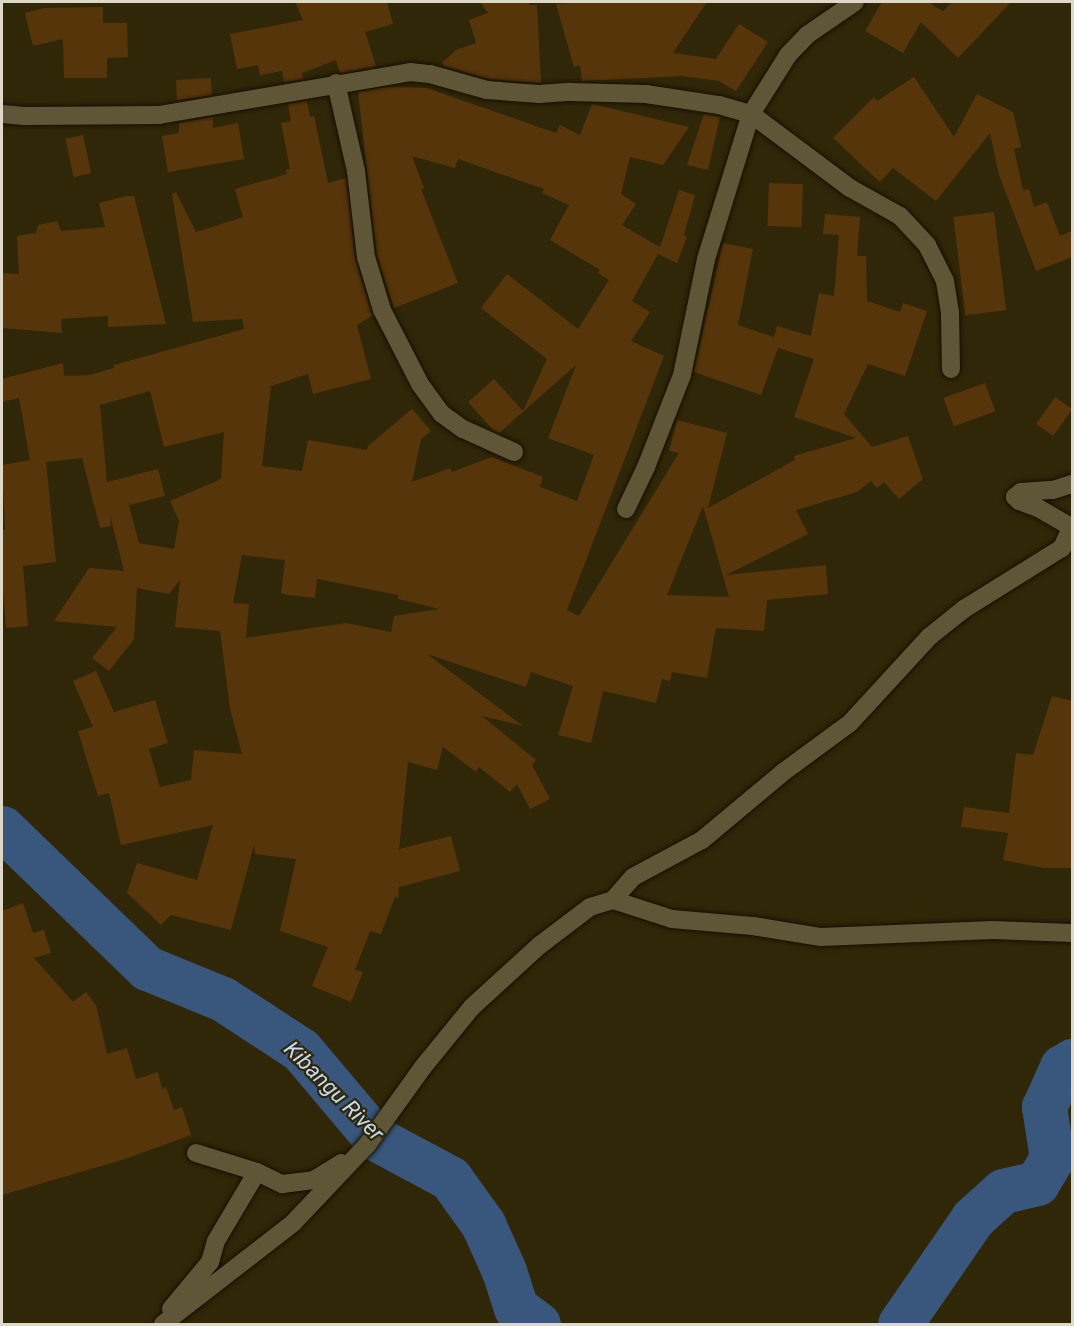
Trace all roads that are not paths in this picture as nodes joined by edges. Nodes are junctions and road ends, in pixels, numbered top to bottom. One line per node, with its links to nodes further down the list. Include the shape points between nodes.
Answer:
1 (855, 2): 4 (street, via 807,35 788,55)
2 (336, 83): 3 (street, via 159,115); 4 (street, via 410,72 488,90 646,94); 6 (street, via 356,171 366,257 382,310 420,384 442,414 463,429)
3 (2, 114)
4 (751, 114): 5 (street, via 850,188 900,216 927,244 945,280); 8 (street, via 706,259 682,375)
5 (951, 369)
6 (514, 452)
7 (1072, 484): 9 (street, via 1015,496)
8 (626, 509)
9 (1072, 526): 10 (street, via 1062,548 964,609 928,637 850,723 782,772 702,840 633,877)
10 (613, 900): 11 (street, via 672,919 821,937 993,930); 12 (street, via 590,908 540,945 472,1007)
11 (1072, 933)
12 (368, 1145): 14 (street, via 315,1180 282,1184); 16 (street, via 293,1223)
13 (196, 1153): 14 (street)
14 (257, 1172): 15 (street, via 216,1241 210,1262)
15 (158, 1324)
16 (164, 1324)

